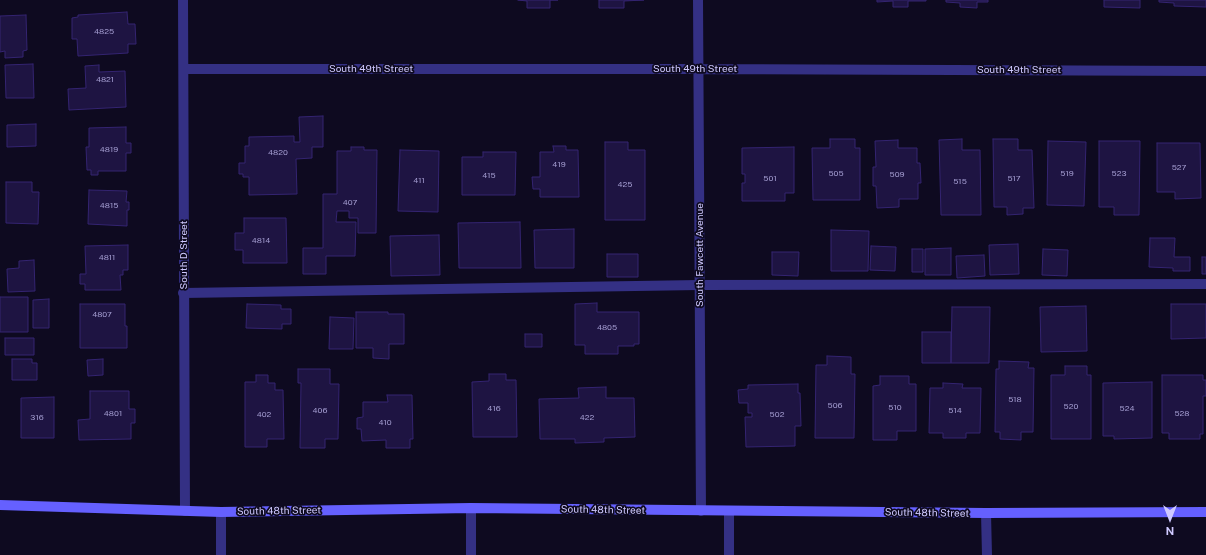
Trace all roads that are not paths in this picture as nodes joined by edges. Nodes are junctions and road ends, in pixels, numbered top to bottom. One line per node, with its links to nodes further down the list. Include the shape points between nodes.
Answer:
1 (183, 0): 3 (street, South D Street)
2 (698, 0): 4 (street, South Fawcett Avenue)
3 (184, 69): 4 (street, South 49th Street); 8 (street, South D Street)
4 (699, 69): 5 (street, South 49th Street); 7 (street, South Fawcett Avenue)
5 (1206, 71)
6 (1206, 284): 7 (street)
7 (700, 285): 8 (street); 12 (street, South Fawcett Avenue)
8 (184, 293): 11 (street, South D Street)
9 (0, 504): 11 (main road, South 48th Street)
10 (471, 508): 12 (main road, South 48th Street); 14 (main road, South 48th Street); 18 (street)
11 (186, 511): 14 (main road, South 48th Street)
12 (701, 511): 13 (main road, South 48th Street)
13 (729, 511): 16 (main road, South 48th Street); 19 (street)
14 (221, 512): 17 (street)
15 (1206, 512): 16 (main road, South 48th Street)
16 (986, 513): 20 (street)
17 (221, 555)
18 (471, 555)
19 (729, 555)
20 (987, 555)

